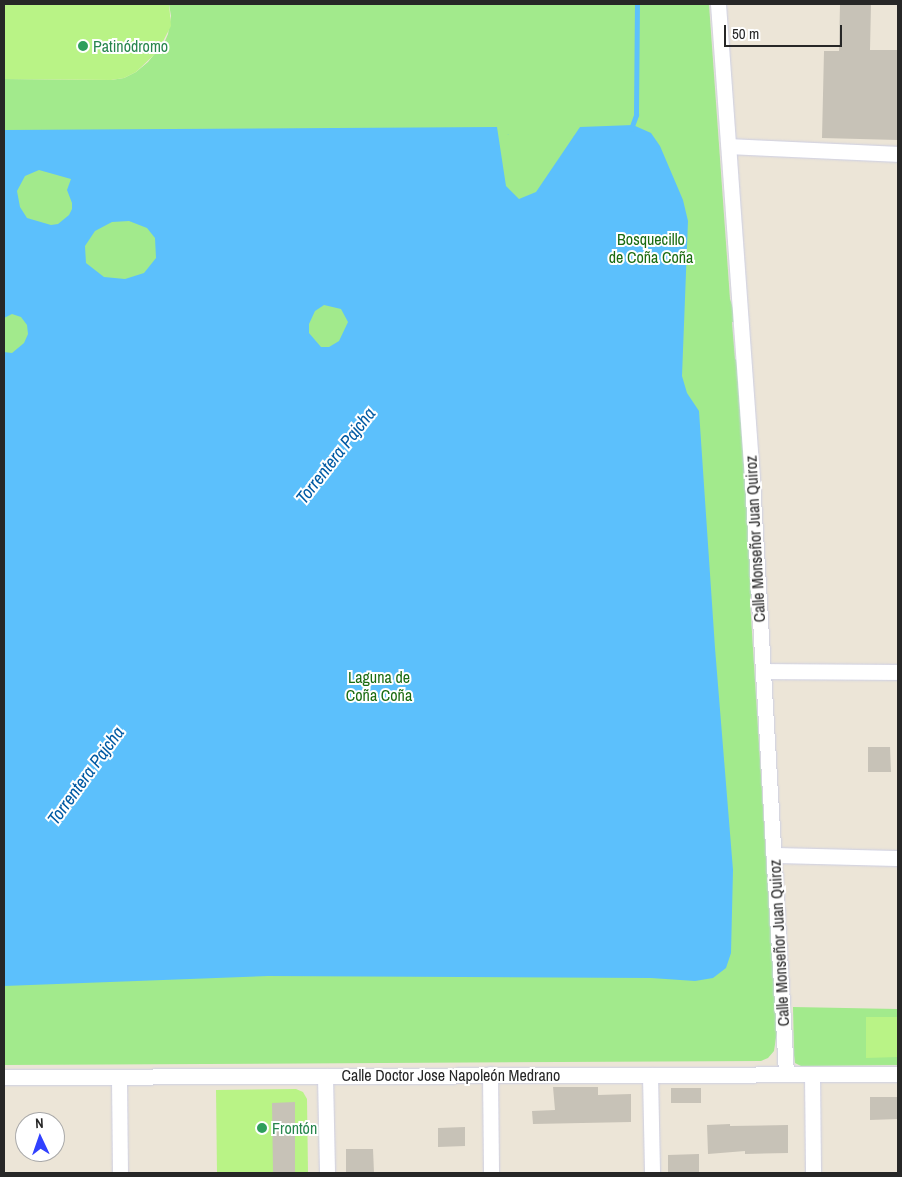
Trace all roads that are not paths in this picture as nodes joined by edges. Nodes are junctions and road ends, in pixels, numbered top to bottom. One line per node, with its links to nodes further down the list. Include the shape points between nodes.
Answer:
1 (718, 4): 2 (street, Calle Monseñor Juan Quiroz)
2 (729, 146): 3 (street); 4 (street, Calle Monseñor Juan Quiroz)
3 (898, 154)
4 (763, 671): 5 (street); 6 (street, Calle Monseñor Juan Quiroz)
5 (898, 672)
6 (774, 855): 7 (street); 9 (street, Calle Monseñor Juan Quiroz)
7 (898, 858)
8 (490, 1074): 12 (street, Calle Doctor Jose Napoleón Medrano); 13 (street, Calle Doctor Jose Napoleón Medrano); 18 (street)
9 (786, 1074): 10 (street, Calle Doctor Jose Napoleón Medrano); 12 (street, Calle Doctor Jose Napoleón Medrano)
10 (812, 1074): 11 (street, Calle Doctor Jose Napoleón Medrano); 20 (street)
11 (898, 1074)
12 (650, 1075): 19 (street)
13 (325, 1076): 15 (street, Calle Doctor Jose Napoleón Medrano); 17 (street)
14 (4, 1077): 15 (street, Calle Doctor Jose Napoleón Medrano)
15 (119, 1078): 16 (street)
16 (120, 1173)
17 (326, 1173)
18 (490, 1173)
19 (652, 1173)
20 (813, 1173)

